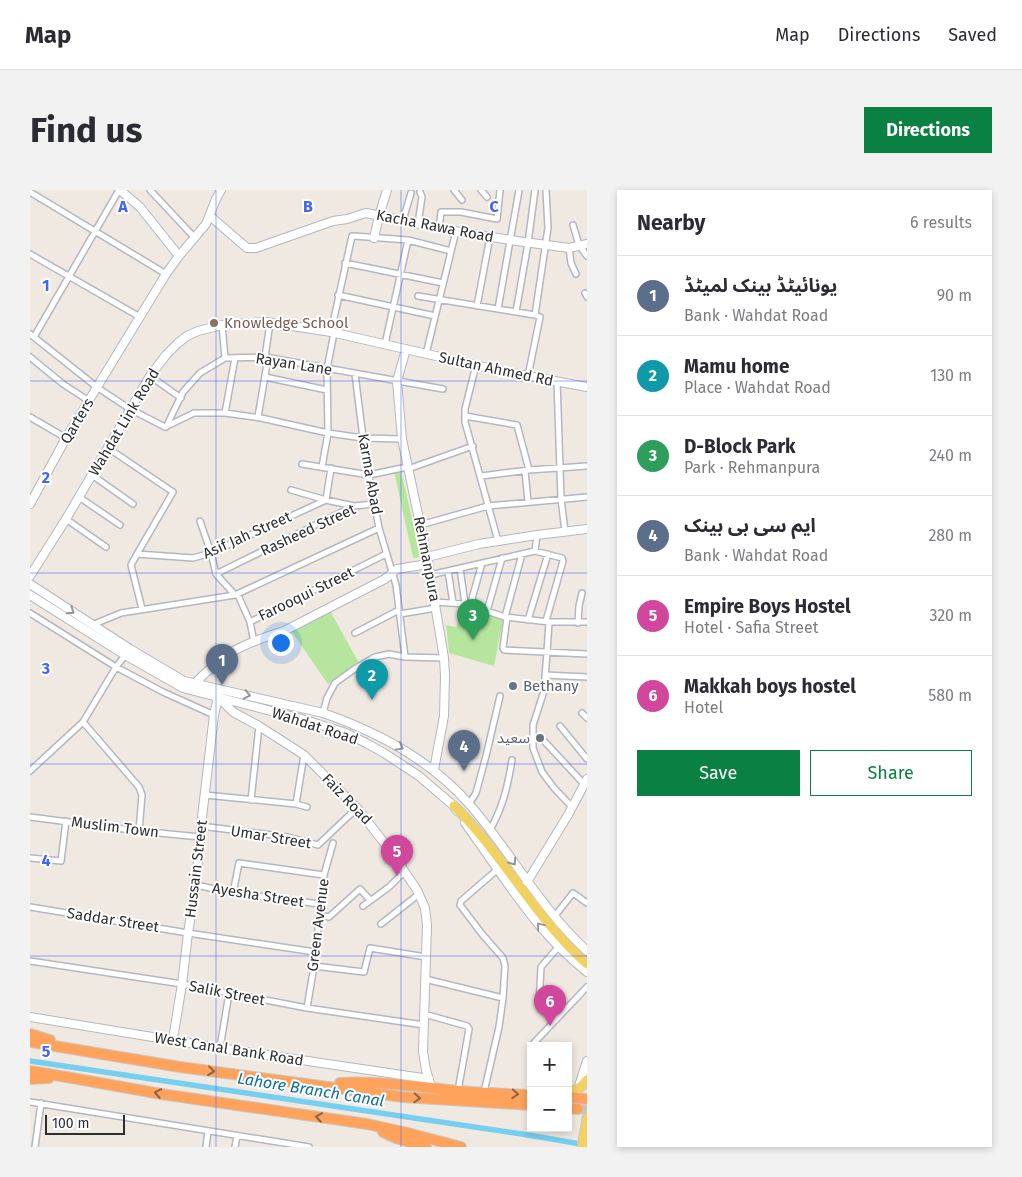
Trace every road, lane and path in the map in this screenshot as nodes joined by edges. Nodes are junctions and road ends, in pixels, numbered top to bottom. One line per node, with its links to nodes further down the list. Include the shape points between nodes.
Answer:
1 (119, 190): 23 (street); 35 (street, via 140,207)
2 (150, 190): 24 (street)
3 (387, 190): 17 (street)
4 (454, 190): 15 (street)
5 (481, 190): 14 (street)
6 (500, 190): 21 (street, via 497,219 441,212)
7 (519, 190): 28 (street)
8 (535, 190): 29 (street)
9 (546, 190): 30 (street, via 548,228)
10 (218, 191): 16 (street)
11 (30, 192): 23 (street)
12 (420, 192): 19 (street)
13 (411, 193): 18 (street)
14 (487, 197)
15 (462, 200)
16 (210, 216): 17 (street, Kacha Rawa Road, via 247,248 256,248 333,221 366,213); 24 (street)
17 (378, 216): 18 (street, Kacha Rawa Road); 26 (street)
18 (403, 220): 19 (street, Kacha Rawa Road)
19 (418, 224): 21 (street, Kacha Rawa Road)
20 (573, 225): 31 (street)
21 (439, 228): 22 (street, Kacha Rawa Road)
22 (456, 231): 25 (street, Kacha Rawa Road); 33 (street)
23 (94, 232): 38 (street); 41 (street)
24 (194, 237): 35 (street)
25 (490, 237): 28 (street, Kacha Rawa Road); 46 (street)
26 (374, 238): 27 (street); 37 (street, via 352,236)
27 (408, 240): 33 (street); 39 (street)
28 (510, 240): 29 (street, Kacha Rawa Road); 48 (street)
29 (528, 242): 30 (street, Kacha Rawa Road); 49 (street)
30 (545, 245): 32 (street, Kacha Rawa Road); 50 (street)
31 (583, 245): 32 (street, Kacha Rawa Road); 36 (street)
32 (569, 248): 40 (street)
33 (451, 252): 42 (street)
34 (30, 254): 41 (street)
35 (179, 256): 38 (street)
36 (587, 256)
37 (345, 263): 39 (street); 43 (street)
38 (166, 274): 52 (street)
39 (400, 274): 42 (street); 47 (street)
40 (576, 274)
41 (69, 276): 52 (street); 56 (street)
42 (443, 283): 45 (street)
43 (338, 295): 47 (street); 55 (street)
44 (418, 296): 45 (street)
45 (439, 299): 46 (street); 51 (street)
46 (477, 306): 48 (street)
47 (393, 307): 51 (street); 57 (street)
48 (498, 309): 49 (street)
49 (516, 312): 50 (street)
50 (535, 315): 68 (street, via 540,317)
51 (435, 316): 59 (street)
52 (140, 317): 73 (street)
53 (270, 323): 54 (street, Wahdat Link Road); 55 (street, Wahdat Link Road); 63 (street)
54 (222, 325): 61 (street); 67 (street, Wahdat Link Road, via 178,342)
55 (332, 333): 57 (street, Wahdat Link Road); 65 (street)
56 (32, 336): 73 (street, Qarters)
57 (385, 344): 58 (street, Wahdat Link Road)
58 (406, 349): 59 (street, Sultan Ahmed Rd); 70 (street, Rehmanpura)
59 (426, 354): 64 (street, Sultan Ahmed Rd)
60 (30, 357): 77 (street)
61 (225, 358): 62 (street, Rayan Lane); 76 (street, via 200,373)
62 (235, 358): 63 (street, Rayan Lane); 79 (street)
63 (266, 358): 65 (street, Rayan Lane); 69 (street)
64 (476, 365): 68 (street, Sultan Ahmed Rd); 80 (street)
65 (327, 369): 66 (street, Rayan Lane); 75 (street)
66 (355, 374): 70 (street, Rayan Lane); 86 (street, Karma Abad)
67 (150, 376): 76 (street); 78 (street, Wahdat Link Road)
68 (528, 376): 71 (street, Sultan Ahmed Rd)
69 (265, 377): 75 (street); 82 (street)
70 (397, 381): 74 (street, Rayan Lane); 87 (street, Rehmanpura)
71 (557, 382): 72 (street, Sultan Ahmed Rd); 95 (street)
72 (587, 387)
73 (98, 388): 77 (street, Qarters); 78 (street)
74 (443, 389)
75 (327, 390): 84 (street)
76 (180, 398): 83 (street)
77 (89, 402): 85 (street, Qarters)
78 (130, 409): 83 (street); 89 (street, Wahdat Link Road)
79 (225, 413): 82 (street); 83 (street, via 194,413)
80 (465, 416): 88 (street); 96 (street, via 517,425)
81 (30, 417): 85 (street)
82 (258, 417): 84 (street)
83 (165, 427)
84 (328, 433): 86 (street); 92 (street)
85 (66, 438): 100 (street, Qarters)
86 (362, 438): 87 (street); 97 (street, Karma Abad)
87 (402, 439): 94 (street, Rehmanpura)
88 (473, 446): 94 (street); 99 (street)
89 (108, 448): 98 (street, Wahdat Link Road); 124 (street, via 173,492)
90 (302, 464): 92 (street)
91 (587, 466): 95 (street)
92 (322, 467): 93 (street)
93 (331, 468): 97 (street); 105 (street)
94 (408, 468): 97 (street); 115 (street, Rehmanpura)
95 (560, 468): 96 (street); 104 (street)
96 (527, 470): 99 (street); 106 (street)
97 (369, 474): 109 (street, Karma Abad)
98 (92, 475): 103 (street, Wahdat Link Road); 108 (street)
99 (481, 476): 111 (street)
100 (34, 489): 107 (street, Qarters)
101 (291, 490): 105 (street)
102 (587, 496): 104 (street)
103 (79, 497): 112 (street, Wahdat Link Road); 114 (street)
104 (561, 499): 106 (street); 118 (street)
105 (326, 500): 110 (street); 123 (street, Asif Jah Street)
106 (528, 502): 111 (street)
107 (30, 504)
108 (133, 504)
109 (374, 504): 110 (street, Rasheed Street); 116 (street, Karma Abad)
110 (354, 506): 134 (street, Rasheed Street)
111 (488, 506): 115 (street); 120 (street)
112 (66, 519): 121 (street); 136 (street, Wahdat Link Road)
113 (200, 521): 123 (street, Farooqui Street)
114 (120, 525)
115 (420, 525): 129 (street, Rehmanpura)
116 (379, 528): 125 (street, Karma Abad); 140 (street)
117 (587, 529): 118 (street)
118 (565, 531): 119 (street)
119 (537, 535): 120 (street); 122 (street)
120 (498, 541): 129 (street)
121 (106, 547)
122 (535, 551): 126 (street); 127 (street)
123 (211, 553): 124 (street, Asif Jah Street, via 193,558); 134 (street, Farooqui Street)
124 (136, 554): 144 (street, via 131,565)
125 (386, 554): 133 (street, Karma Abad); 150 (street, Farooqui Street)
126 (522, 554): 128 (street); 148 (street)
127 (548, 554): 149 (street); 151 (street, via 563,559)
128 (502, 558): 130 (street); 145 (street)
129 (428, 560): 133 (street); 135 (street, Rehmanpura)
130 (482, 563): 131 (street); 143 (street)
131 (460, 568): 132 (street); 143 (street)
132 (448, 571): 135 (street); 141 (street)
133 (393, 573): 146 (street, Karma Abad); 156 (street, via 284,631)
134 (216, 574): 140 (street, Farooqui Street)
135 (430, 575): 142 (street, Rehmanpura)
136 (30, 576)
137 (30, 584): 154 (street, Wahdat Road, one-way to 154)
138 (582, 593): 153 (street)
139 (30, 595): 157 (street, Wahdat Road)
140 (235, 595): 144 (street); 150 (street, Farooqui Street, via 238,595)
141 (453, 603): 142 (street); 143 (street)
142 (436, 605): 146 (street); 161 (street, Rehmanpura)
143 (468, 605): 145 (street)
144 (142, 609): 154 (street, via 121,613)
145 (487, 611): 148 (street)
146 (399, 612): 155 (street); 160 (street, Karma Abad)
147 (30, 613): 162 (street)
148 (506, 617): 149 (street); 158 (street, via 504,650)
149 (528, 620): 151 (street)
150 (250, 622): 156 (street)
151 (547, 622): 153 (street); 158 (street)
152 (587, 622): 153 (street)
153 (578, 623)
154 (92, 625): 157 (street, Wahdat Road)
155 (355, 633)
156 (254, 642): 165 (street, via 232,651)
157 (128, 652): 162 (street); 165 (street, Wahdat Road, via 184,681); 168 (street, Wahdat Road, via 183,688)
158 (547, 652): 159 (street); 163 (street)
159 (587, 654)
160 (405, 657): 161 (street); 169 (street, via 389,654 375,657 356,668 335,684 326,698)
161 (444, 658): 180 (street, Rehmanpura, via 444,716)
162 (116, 667): 171 (street); 173 (street)
163 (545, 675): 164 (street); 189 (street, via 544,691 532,725 533,748 542,772)
164 (587, 676)
165 (195, 683): 166 (street, Wahdat Road)
166 (220, 689): 168 (street, Hussain Street); 169 (street, Wahdat Road, one-way to 169)
167 (500, 696): 186 (street, via 476,793)
168 (219, 698): 171 (street, Hussain Street); 174 (street, Faiz Road, via 233,712); 187 (street, Wahdat Road, via 302,719 366,742 419,776)
169 (323, 713): 180 (street, Wahdat Road, one-way to 180, via 376,734)
170 (582, 713): 172 (street)
171 (214, 715): 183 (street, Hussain Street)
172 (587, 718)
173 (83, 722): 181 (street); 195 (street, via 139,787 142,795)
174 (259, 726): 177 (street, Faiz Road); 184 (street)
175 (560, 726): 178 (street)
176 (545, 742): 182 (street)
177 (304, 755): 185 (street); 190 (street, Faiz Road)
178 (587, 759)
179 (512, 760): 194 (street, via 501,808)
180 (434, 770): 186 (street, Wahdat Road)
181 (30, 772)
182 (586, 782): 189 (street)
183 (205, 795): 184 (street); 193 (street, Hussain Street)
184 (251, 800): 185 (street)
185 (296, 804): 188 (street)
186 (469, 804): 194 (street, Wahdat Road)
187 (454, 806): 199 (street, Wahdat Road); 220 (main road, via 491,848 551,927)
188 (308, 807)
189 (572, 807): 202 (street)
190 (357, 808): 193 (street, Umar Street, via 318,845 288,837); 200 (street, Faiz Road)
191 (30, 817): 192 (street, Muslim Town)
192 (66, 821): 195 (street, Muslim Town); 198 (street, via 61,861)
193 (201, 826): 196 (street, Hussain Street)
194 (490, 830): 202 (street, Wahdat Road, one-way to 202)
195 (138, 831): 196 (street, Muslim Town)
196 (200, 837): 203 (street, Hussain Street)
197 (333, 843): 201 (street, Green Avenue)
198 (30, 858)
199 (498, 869): 215 (street, Wahdat Road, one-way to 199); 227 (street, via 460,900 460,905 503,958)
200 (405, 871): 205 (street, Faiz Road); 206 (street)
201 (324, 875): 204 (street, via 238,863); 208 (street, Green Avenue)
202 (527, 882): 212 (street, Wahdat Road)
203 (196, 885): 204 (street, Ayesha Street); 214 (street, Hussain Street)
204 (232, 893): 208 (street, Ayesha Street)
205 (418, 894): 213 (street); 218 (street, Faiz Road, via 427,925)
206 (370, 900): 209 (street); 211 (street, via 360,889 329,916)
207 (587, 902): 212 (street, via 573,893)
208 (320, 904): 211 (street, Green Avenue)
209 (363, 906)
210 (30, 907): 214 (street, Saddar Street)
211 (319, 915): 217 (street, Green Avenue)
212 (554, 917): 216 (street, Wahdat Road)
213 (381, 924)
214 (188, 933): 217 (street, Saddar Street); 224 (street, Hussain Street)
215 (559, 946): 222 (street, Wahdat Road); 228 (street, via 540,967)
216 (587, 951)
217 (316, 952): 221 (street, Green Avenue)
218 (426, 957): 221 (street, via 370,948 364,972); 223 (street, Faiz Road)
219 (30, 961): 224 (street, Salik Street)
220 (587, 964)
221 (314, 966): 229 (street, Green Avenue)
222 (587, 972)
223 (425, 979): 227 (street); 230 (street, Faiz Road)
224 (182, 984): 226 (street, Salik Street); 234 (street, Hussain Street)
225 (587, 987): 236 (street)
226 (229, 993): 229 (street, Salik Street); 237 (street)
227 (503, 998): 248 (street)
228 (539, 1004)
229 (307, 1008): 232 (street, Salik Street)
230 (424, 1014): 232 (street, Faiz Road); 247 (street, via 469,1029)
231 (30, 1017): 234 (street, West Canal Bank Road)
232 (424, 1025): 244 (street, Faiz Road, via 424,1060)
233 (30, 1034): 238 (highway)
234 (173, 1040): 237 (street, West Canal Bank Road)
235 (30, 1042): 238 (highway)
236 (535, 1042)
237 (220, 1048): 244 (street, West Canal Bank Road)
238 (77, 1050): 245 (highway, one-way to 245)
239 (587, 1061): 246 (street)
240 (30, 1071): 241 (highway)
241 (72, 1078): 242 (highway); 257 (highway, one-way to 241)
242 (30, 1079)
243 (587, 1080): 246 (main road)
244 (430, 1083): 245 (highway); 247 (highway)
245 (317, 1085): 255 (highway, one-way to 255, via 403,1097)
246 (578, 1089): 249 (main road)
247 (458, 1090): 248 (highway)
248 (484, 1092): 250 (highway, one-way to 250)
249 (572, 1093)
250 (527, 1095)
251 (572, 1097): 252 (highway)
252 (587, 1099)
253 (30, 1102): 254 (street)
254 (41, 1103): 258 (street); 261 (street)
255 (527, 1106)
256 (587, 1118): 267 (main road)
257 (367, 1124): 265 (highway, via 396,1138); 266 (highway)
258 (208, 1131): 259 (street); 262 (street)
259 (237, 1136): 260 (street); 263 (street)
260 (286, 1145): 264 (street)
261 (35, 1147)
262 (206, 1147)
263 (235, 1147)
264 (309, 1147)
265 (426, 1147)
266 (461, 1147)
267 (582, 1147)

